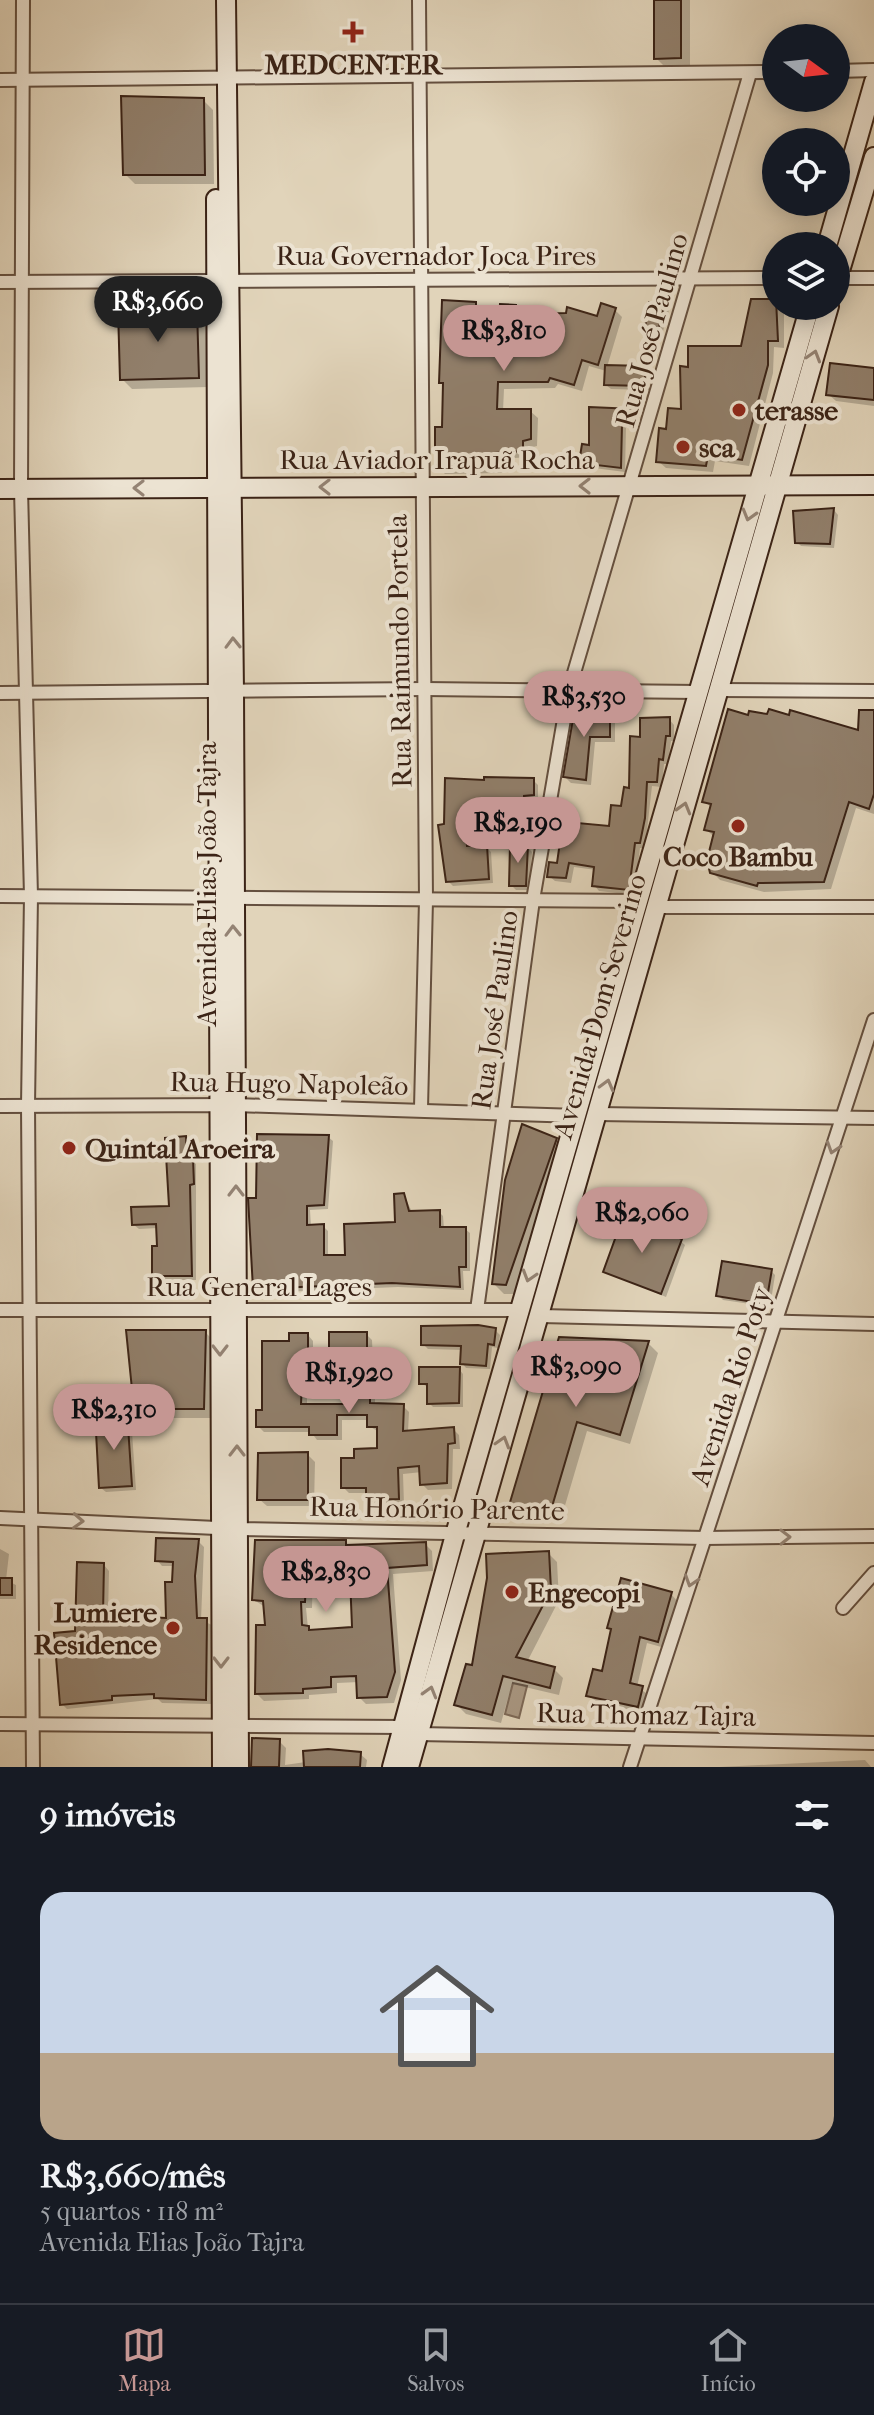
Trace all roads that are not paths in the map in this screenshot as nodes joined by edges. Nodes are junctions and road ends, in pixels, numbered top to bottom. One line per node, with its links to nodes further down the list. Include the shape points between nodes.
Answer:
1 (23, 0): 12 (street)
2 (215, 0): 10 (main road, Avenida Elias João Tajra)
3 (226, 0): 10 (main road, Avenida Elias João Tajra)
4 (419, 0): 7 (street, Rua Raimundo Portela)
5 (874, 70): 6 (street)
6 (850, 71)
7 (420, 73): 8 (street); 10 (street); 23 (street, Rua Raimundo Portela)
8 (750, 73): 9 (street); 20 (street, Rua José Paulino)
9 (762, 73)
10 (221, 77): 12 (street); 19 (main road, Avenida Elias João Tajra); 19 (main road, Avenida Elias João Tajra, via 233,149)
11 (0, 80): 12 (street)
12 (23, 80): 22 (street)
13 (874, 82): 15 (main road)
14 (874, 157): 16 (main road)
15 (831, 232)
16 (850, 237)
17 (762, 278): 20 (street, Rua Governador Joca Pires)
18 (874, 278): 21 (street)
19 (222, 279): 22 (street, Rua Governador Joca Pires); 23 (street, Rua Governador Joca Pires); 31 (main road, Avenida Elias João Tajra)
20 (691, 279): 23 (street, Rua Governador Joca Pires); 29 (street, Rua José Paulino)
21 (850, 280)
22 (23, 281): 24 (street, Rua Governador Joca Pires); 33 (street)
23 (421, 281): 30 (street, Rua Raimundo Portela)
24 (0, 282)
25 (807, 320): 27 (main road, Avenida Dom Severino)
26 (824, 320): 27 (main road, Avenida Dom Severino, one-way to 26)
27 (767, 484): 28 (main road, Rua Aviador Irapuã Rocha); 29 (main road, Rua Aviador Irapuã Rocha); 36 (main road, Avenida Dom Severino); 39 (main road, Avenida Dom Severino, one-way to 39)
28 (874, 485)
29 (630, 486): 30 (main road, Rua Aviador Irapuã Rocha, one-way to 30); 35 (street, Rua José Paulino)
30 (420, 487): 31 (main road, Rua Aviador Irapuã Rocha, one-way to 31); 34 (street, Rua Raimundo Portela)
31 (224, 488): 33 (main road, Rua Aviador Irapuã Rocha, one-way to 33); 37 (main road, Avenida Elias João Tajra)
32 (0, 489): 33 (main road, Rua Aviador Irapuã Rocha)
33 (21, 489): 41 (street)
34 (425, 689): 35 (street); 37 (street); 45 (street, Rua Raimundo Portela)
35 (569, 690): 39 (street); 46 (street, Rua José Paulino)
36 (719, 690): 38 (street); 47 (main road, Avenida Dom Severino, one-way to 36)
37 (225, 691): 41 (street); 44 (main road, Avenida Elias João Tajra)
38 (874, 691)
39 (699, 692): 47 (main road, Avenida Dom Severino)
40 (0, 693): 41 (street)
41 (27, 693): 43 (street)
42 (0, 896): 43 (street)
43 (31, 896): 44 (street); 52 (street)
44 (225, 898): 45 (street); 50 (main road, Avenida Elias João Tajra)
45 (426, 900): 46 (street); 53 (street, Rua Raimundo Portela)
46 (533, 900): 47 (street); 54 (street, Rua José Paulino)
47 (647, 904): 48 (street); 55 (main road, Avenida Dom Severino, one-way to 47); 56 (main road, Avenida Dom Severino)
48 (874, 907)
49 (874, 1020): 58 (street, Avenida Rio Poty)
50 (228, 1104): 52 (street, Rua Hugo Napoleão); 53 (street, Rua Hugo Napoleão); 61 (main road, Avenida Elias João Tajra)
51 (0, 1106): 52 (street, Rua Hugo Napoleão)
52 (28, 1106): 60 (street)
53 (421, 1108): 54 (street, Rua Hugo Napoleão)
54 (504, 1113): 56 (street, Rua Hugo Napoleão); 62 (street, Rua José Paulino)
55 (598, 1114): 58 (street); 64 (main road, Avenida Dom Severino)
56 (578, 1116): 63 (main road, Avenida Dom Severino, one-way to 63)
57 (874, 1118): 58 (street)
58 (842, 1119): 65 (street, Avenida Rio Poty, one-way to 65)
59 (0, 1310): 60 (street, Rua General Lages)
60 (29, 1310): 61 (street, Rua General Lages); 68 (street)
61 (228, 1310): 62 (street, Rua General Lages); 69 (main road, Avenida Elias João Tajra)
62 (477, 1310): 63 (street, Rua General Lages)
63 (519, 1310): 70 (main road, Avenida Dom Severino)
64 (541, 1316): 65 (street); 71 (main road, Avenida Dom Severino, one-way to 64)
65 (777, 1322): 66 (street); 73 (street, Avenida Rio Poty)
66 (874, 1324)
67 (0, 1518): 68 (street, Rua Honório Parente)
68 (30, 1519): 69 (street, Rua Honório Parente, one-way to 69); 77 (street)
69 (230, 1528): 70 (street, Rua Honório Parente); 78 (main road, Avenida Elias João Tajra)
70 (456, 1531): 71 (street, Rua Honório Parente); 79 (main road, Avenida Dom Severino)
71 (475, 1533): 73 (street, Rua Honório Parente); 79 (main road, Avenida Dom Severino, one-way to 71)
72 (874, 1536): 73 (street, Rua Honório Parente, one-way to 72)
73 (705, 1538): 80 (street, Avenida Rio Poty, one-way to 80)
74 (874, 1573): 75 (street)
75 (843, 1608)
76 (0, 1724): 77 (street, Rua Thomaz Tajra)
77 (33, 1724): 78 (street, Rua Thomaz Tajra); 82 (street)
78 (230, 1725): 79 (street, Rua Thomaz Tajra); 83 (main road, Avenida Elias João Tajra); 84 (main road, Avenida Elias João Tajra)
79 (410, 1730): 80 (street, Rua Thomaz Tajra); 85 (main road, Avenida Dom Severino); 86 (main road, Avenida Dom Severino)
80 (640, 1737): 81 (street, Rua Thomaz Tajra); 87 (street, Avenida Rio Poty)
81 (874, 1743)
82 (33, 1767)
83 (222, 1767)
84 (239, 1767)
85 (392, 1767)
86 (409, 1767)
87 (630, 1767)

